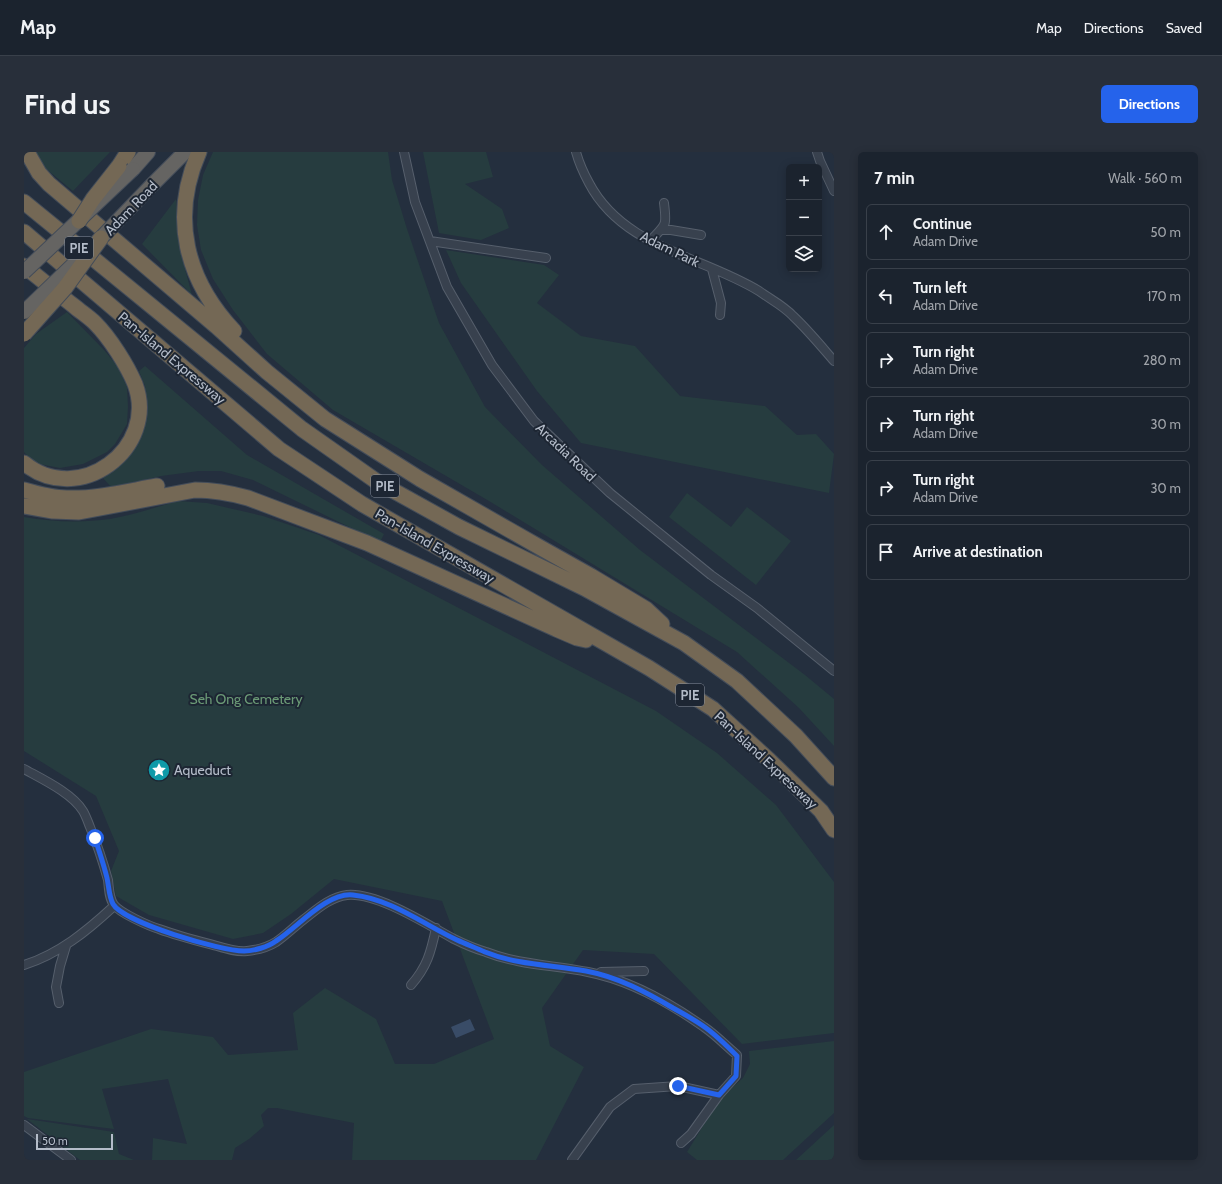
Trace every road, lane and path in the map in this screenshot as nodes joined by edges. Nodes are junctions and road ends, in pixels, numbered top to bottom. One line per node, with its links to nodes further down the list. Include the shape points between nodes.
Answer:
1 (27, 152): 28 (highway, via 39,173 49,184)
2 (128, 152): 9 (highway)
3 (148, 152): 9 (highway, Adam Road)
4 (185, 152): 17 (highway, Adam Road, bridge)
5 (199, 152): 28 (highway, via 185,203 185,238 188,254 212,305)
6 (404, 152): 19 (street, Arcadia Road, via 415,202)
7 (576, 152): 18 (street, Adam Park, via 594,194 620,221)
8 (817, 152): 10 (street)
9 (126, 167): 13 (highway, bridge, via 93,199)
10 (834, 191)
11 (24, 202): 34 (highway, Pan-Island Expressway / PIE, via 302,429 376,481 459,527 584,588)
12 (664, 203): 14 (street, via 665,226)
13 (79, 221): 23 (highway, bridge)
14 (662, 230): 16 (street); 18 (street)
15 (24, 232): 33 (highway, Pan-Island Expressway / PIE, via 279,449 362,504)
16 (701, 235)
17 (101, 238): 24 (highway, Adam Road, bridge); 26 (highway, bridge, via 65,288)
18 (650, 240): 22 (street, Adam Park)
19 (430, 241): 20 (street); 35 (street, Arcadia Road, via 447,287 492,365 534,421 610,493)
20 (546, 258)
21 (24, 266): 29 (highway, via 95,323 114,347 135,385 139,414 130,441 113,461 93,475 60,478 36,472)
22 (712, 269): 25 (street, via 721,303); 27 (street, Adam Park, via 758,291 793,315)
23 (24, 272)
24 (24, 312)
25 (720, 314)
26 (24, 334)
27 (834, 361)
28 (267, 372): 34 (highway, via 344,432 420,479 646,609)
29 (24, 463)
30 (24, 490): 31 (highway, via 66,498 161,486 188,486)
31 (195, 490): 32 (highway, via 79,512); 33 (highway, via 214,490 248,498 315,522 388,552 577,638)
32 (24, 506)
33 (602, 641): 38 (highway, Pan-Island Expressway / PIE, via 713,709 821,811)
34 (684, 643): 37 (highway, Pan-Island Expressway / PIE, via 737,681 796,736)
35 (834, 671)
36 (24, 769): 39 (street, via 77,802 84,812)
37 (834, 778)
38 (834, 830)
39 (114, 906): 40 (street, via 130,917 157,929 198,942 246,951 276,942 320,906 350,894 387,904); 41 (street)
40 (436, 928): 44 (street, via 487,953 517,961); 45 (street, via 421,974)
41 (66, 946): 42 (street); 46 (street, via 56,987)
42 (24, 965)
43 (644, 971): 44 (street)
44 (586, 972): 47 (street, via 631,985 664,1002 706,1028 737,1056 736,1076)
45 (411, 985)
46 (59, 1003)
47 (719, 1095): 49 (street, via 691,1134); 51 (street, via 678,1086 634,1089 610,1107)
48 (24, 1124): 50 (street)
49 (681, 1143)
50 (71, 1160)
51 (572, 1160)

